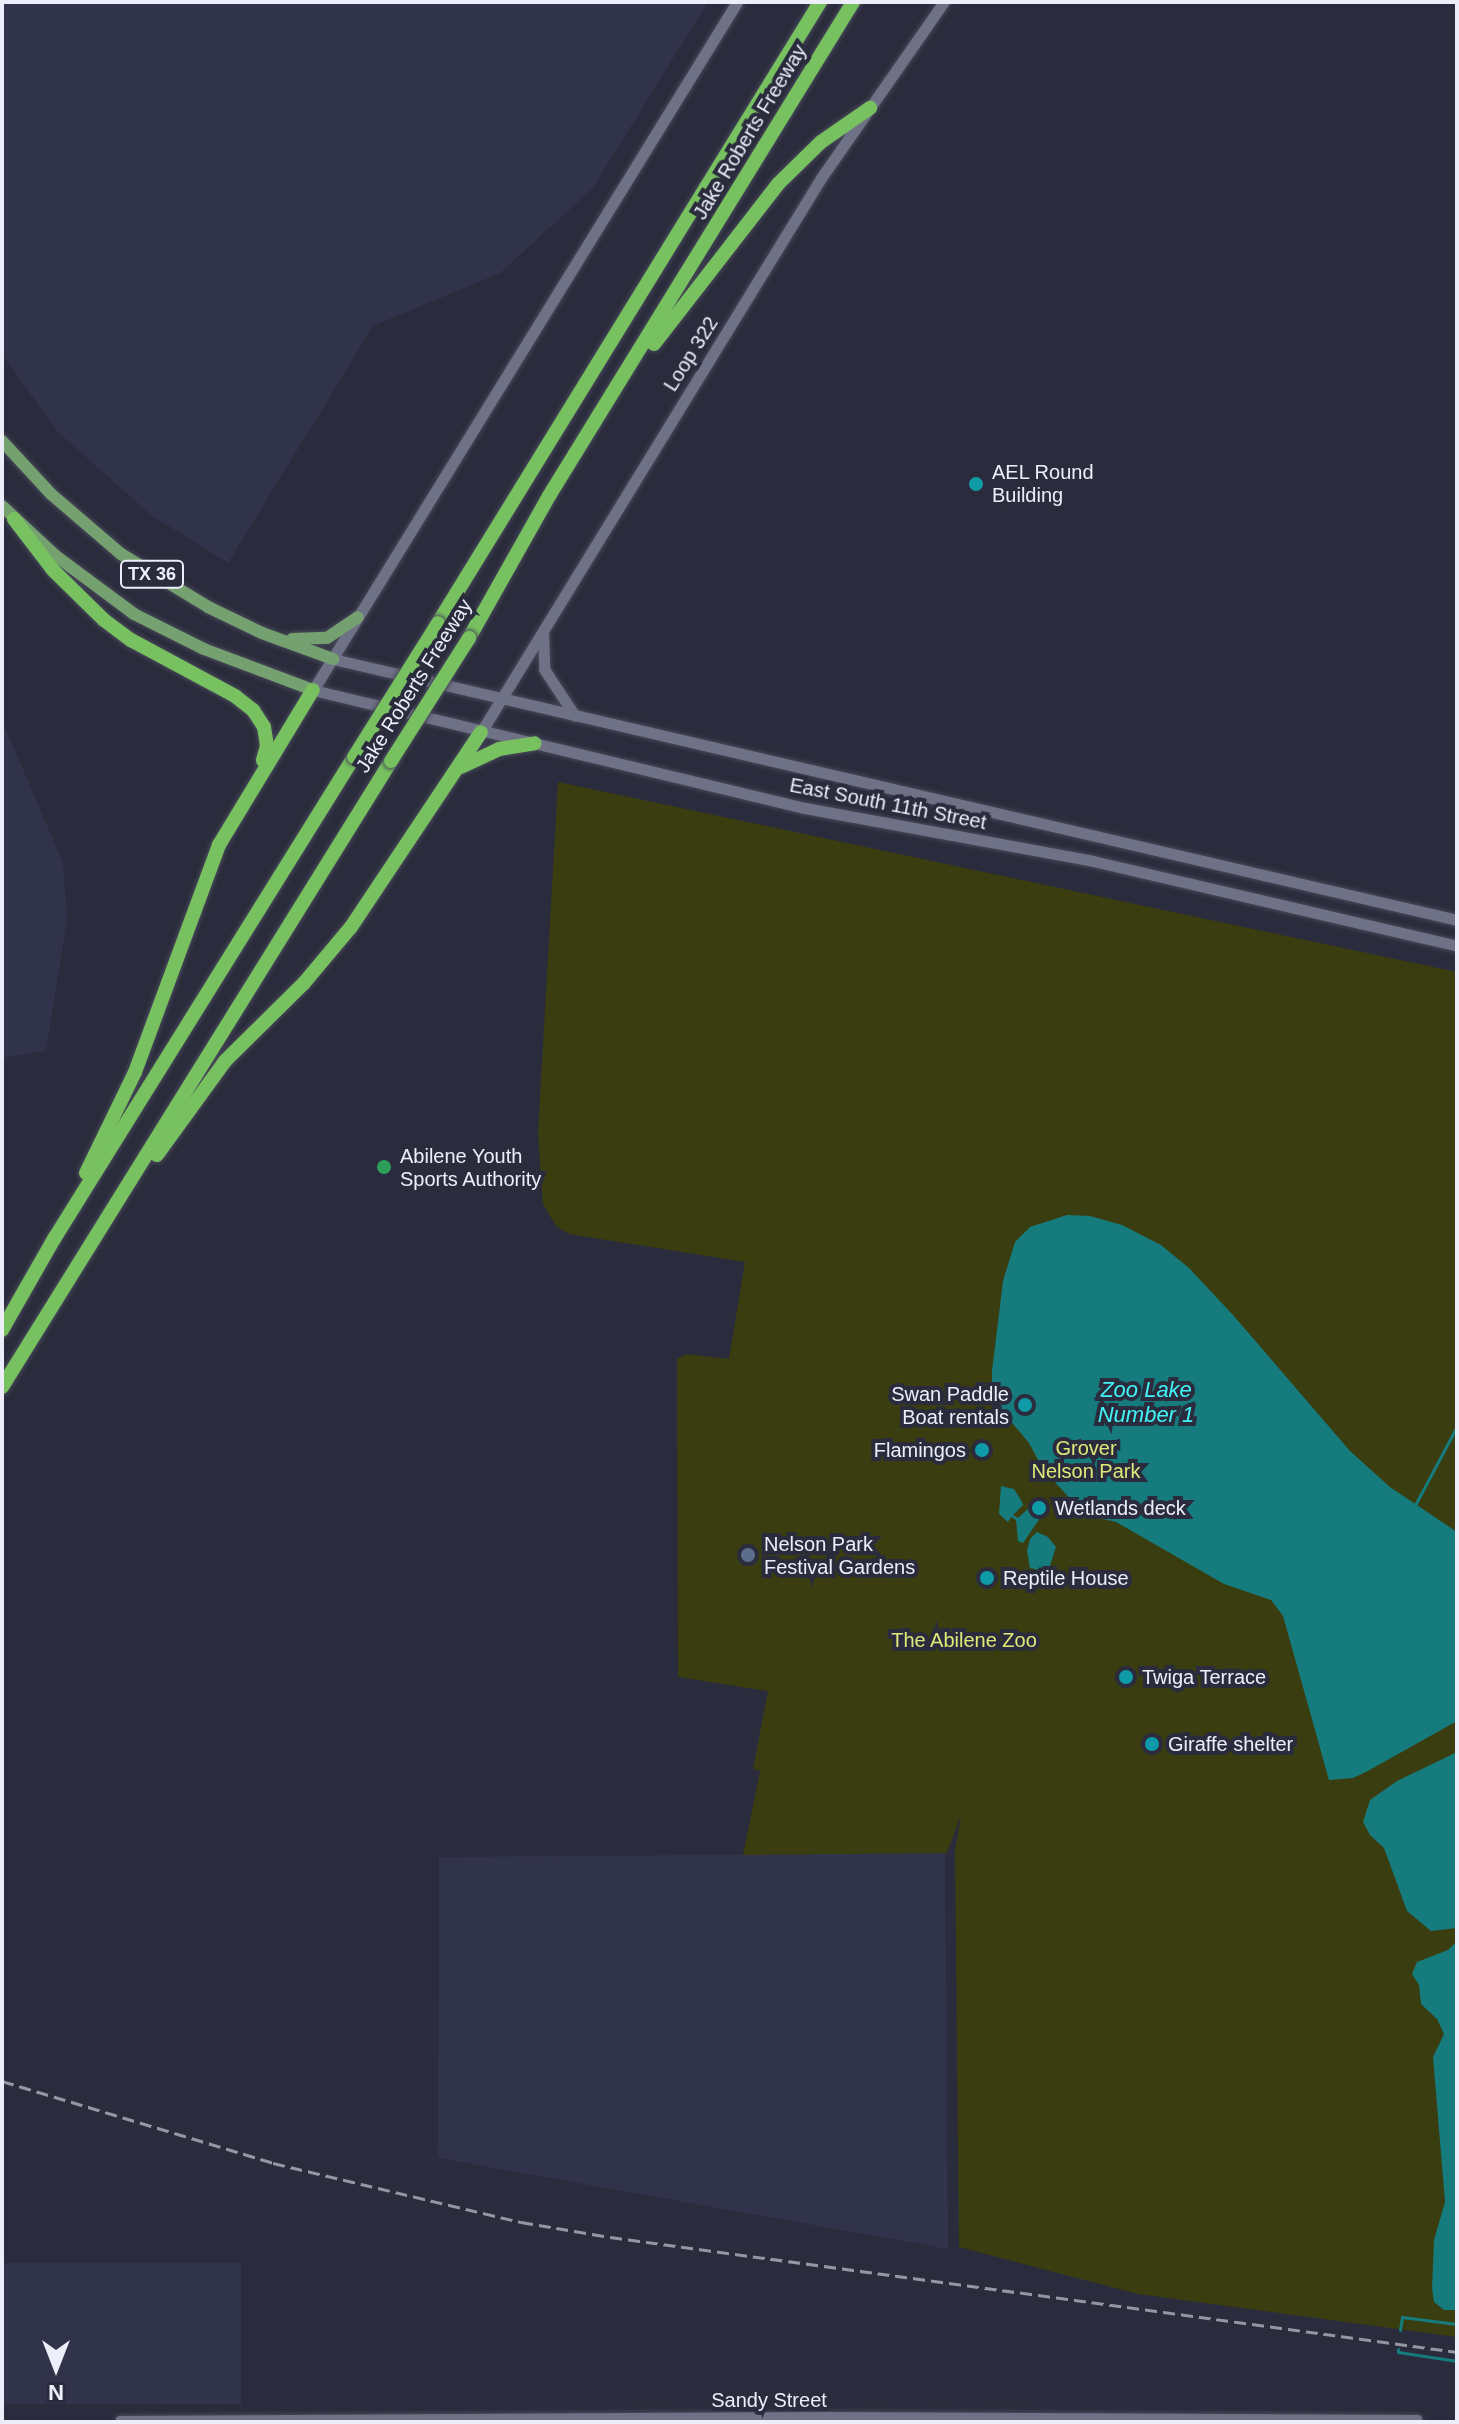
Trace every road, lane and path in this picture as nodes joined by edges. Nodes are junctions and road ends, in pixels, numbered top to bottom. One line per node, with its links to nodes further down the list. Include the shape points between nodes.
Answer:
1 (737, 2): 10 (main road)
2 (820, 2): 24 (highway, Jake Roberts Freeway, bridge)
3 (853, 2): 6 (highway, Jake Roberts Freeway)
4 (944, 2): 5 (main road, Loop 322)
5 (870, 108): 6 (highway, via 821,142 778,184); 11 (main road, Loop 322, via 821,178)
6 (612, 398): 23 (highway, Jake Roberts Freeway, bridge, via 469,638)
7 (2, 441): 12 (main road, TX 36, via 51,494 121,554 208,607)
8 (2, 506): 9 (main road, TX 36)
9 (14, 519): 14 (main road, TX 36, via 134,614 204,649); 20 (highway, via 53,570 104,620 253,710 264,727 267,746)
10 (358, 617): 12 (main road, via 327,638); 13 (main road)
11 (543, 628): 15 (main road, Loop 322); 16 (main road, via 544,669)
12 (275, 638): 13 (main road, TX 36)
13 (333, 659): 14 (main road); 15 (main road, East South 11th Street / TX 36)
14 (313, 690): 17 (main road, East South 11th Street / TX 36); 20 (highway)
15 (500, 699): 16 (main road, East South 11th Street / TX 36); 17 (main road, Loop 322)
16 (575, 716): 21 (main road, East South 11th Street / TX 36)
17 (481, 732): 18 (main road, East South 11th Street / TX 36); 19 (highway)
18 (535, 743): 19 (highway, via 499,749); 22 (main road, East South 11th Street / TX 36, via 805,808 1093,861)
19 (458, 769): 23 (highway, via 351,927 304,983 225,1061)
20 (259, 775): 24 (highway, via 219,845 135,1072)
21 (1457, 920)
22 (1457, 946)
23 (90, 1246): 26 (highway, Jake Roberts Freeway)
24 (47, 1251): 25 (highway, Jake Roberts Freeway)
25 (2, 1330)
26 (2, 1387)
27 (1418, 2419): 29 (street, Sandy Street)
28 (120, 2420): 29 (street, Sandy Street)
29 (882, 2420)

